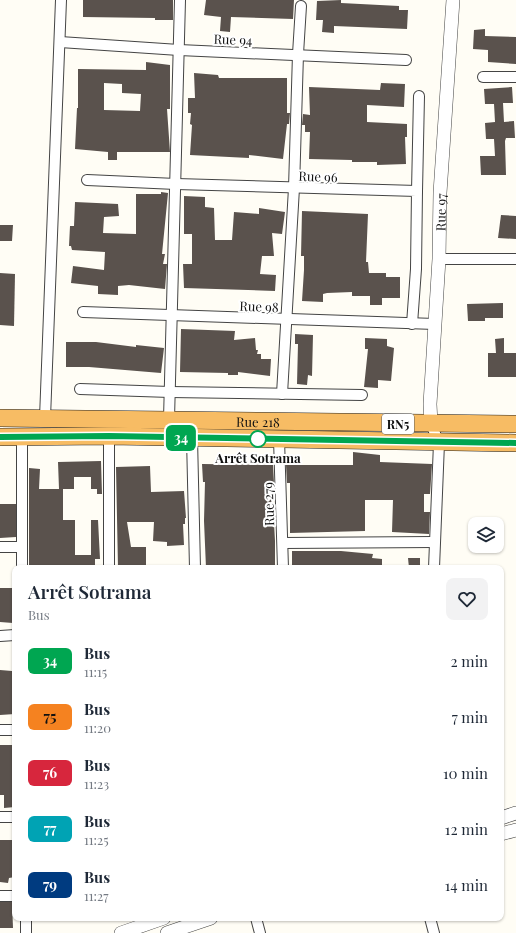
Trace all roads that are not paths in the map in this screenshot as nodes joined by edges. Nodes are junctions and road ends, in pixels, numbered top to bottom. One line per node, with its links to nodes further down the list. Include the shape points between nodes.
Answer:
1 (61, 0): 5 (street)
2 (180, 0): 6 (street)
3 (453, 0): 16 (street, Rue 97)
4 (301, 6): 7 (street)
5 (60, 42): 6 (street, Rue 94); 28 (street)
6 (179, 50): 7 (street, Rue 94); 13 (street)
7 (298, 54): 8 (street, Rue 94); 14 (street)
8 (406, 60)
9 (483, 77): 10 (street)
10 (516, 77)
11 (419, 96): 15 (street)
12 (87, 180): 13 (street, Rue 96)
13 (176, 184): 14 (street, Rue 96); 19 (street)
14 (294, 188): 15 (street, Rue 96); 20 (street)
15 (417, 191): 21 (street)
16 (438, 259): 17 (street); 22 (street, Rue 97)
17 (516, 259)
18 (83, 312): 19 (street, Rue 98)
19 (172, 316): 20 (street, Rue 98); 24 (street)
20 (286, 320): 21 (street, Rue 98); 25 (street)
21 (412, 324): 22 (street, Rue 98)
22 (435, 324): 30 (street, Rue 97, via 430,404)
23 (80, 389): 24 (street)
24 (170, 392): 25 (street); 29 (street)
25 (282, 394): 26 (street)
26 (362, 395)
27 (0, 418): 28 (highway, Rue 218 / RN5)
28 (45, 418): 29 (highway, Rue 218 / RN5)
29 (169, 419): 30 (highway, Rue 218 / RN5)
30 (432, 424): 31 (highway, Rue 218 / RN5); 37 (street)
31 (516, 424)
32 (109, 436): 34 (highway, Rue 218 / RN5); 35 (highway, Rue 218 / RN5); 44 (street)
33 (0, 437): 34 (highway, Rue 218 / RN5)
34 (22, 437): 42 (street)
35 (192, 438): 36 (highway, Rue 218 / RN5); 45 (street)
36 (279, 439): 37 (highway, Rue 218 / RN5); 40 (street, Rue 279)
37 (439, 442): 38 (highway, Rue 218 / RN5); 39 (street)
38 (516, 443)
39 (434, 542): 40 (street); 47 (street)
40 (282, 543): 46 (street, Rue 279)
41 (0, 547): 42 (street)
42 (22, 547): 43 (street)
43 (22, 565)
44 (109, 565)
45 (195, 565)
46 (283, 565)
47 (434, 565)
48 (12, 635): 49 (street)
49 (0, 636)
50 (0, 730): 51 (street)
51 (12, 730)
52 (516, 813): 55 (street)
53 (0, 817): 54 (street)
54 (12, 817)
55 (504, 817)
56 (516, 830): 57 (street)
57 (504, 833)
58 (0, 896): 59 (street)
59 (12, 896)
60 (26, 921): 65 (street)
61 (155, 921): 66 (street)
62 (201, 921): 67 (street)
63 (257, 921): 68 (street)
64 (431, 921): 69 (street)
65 (26, 933)
66 (121, 933)
67 (166, 933)
68 (260, 933)
69 (434, 933)

